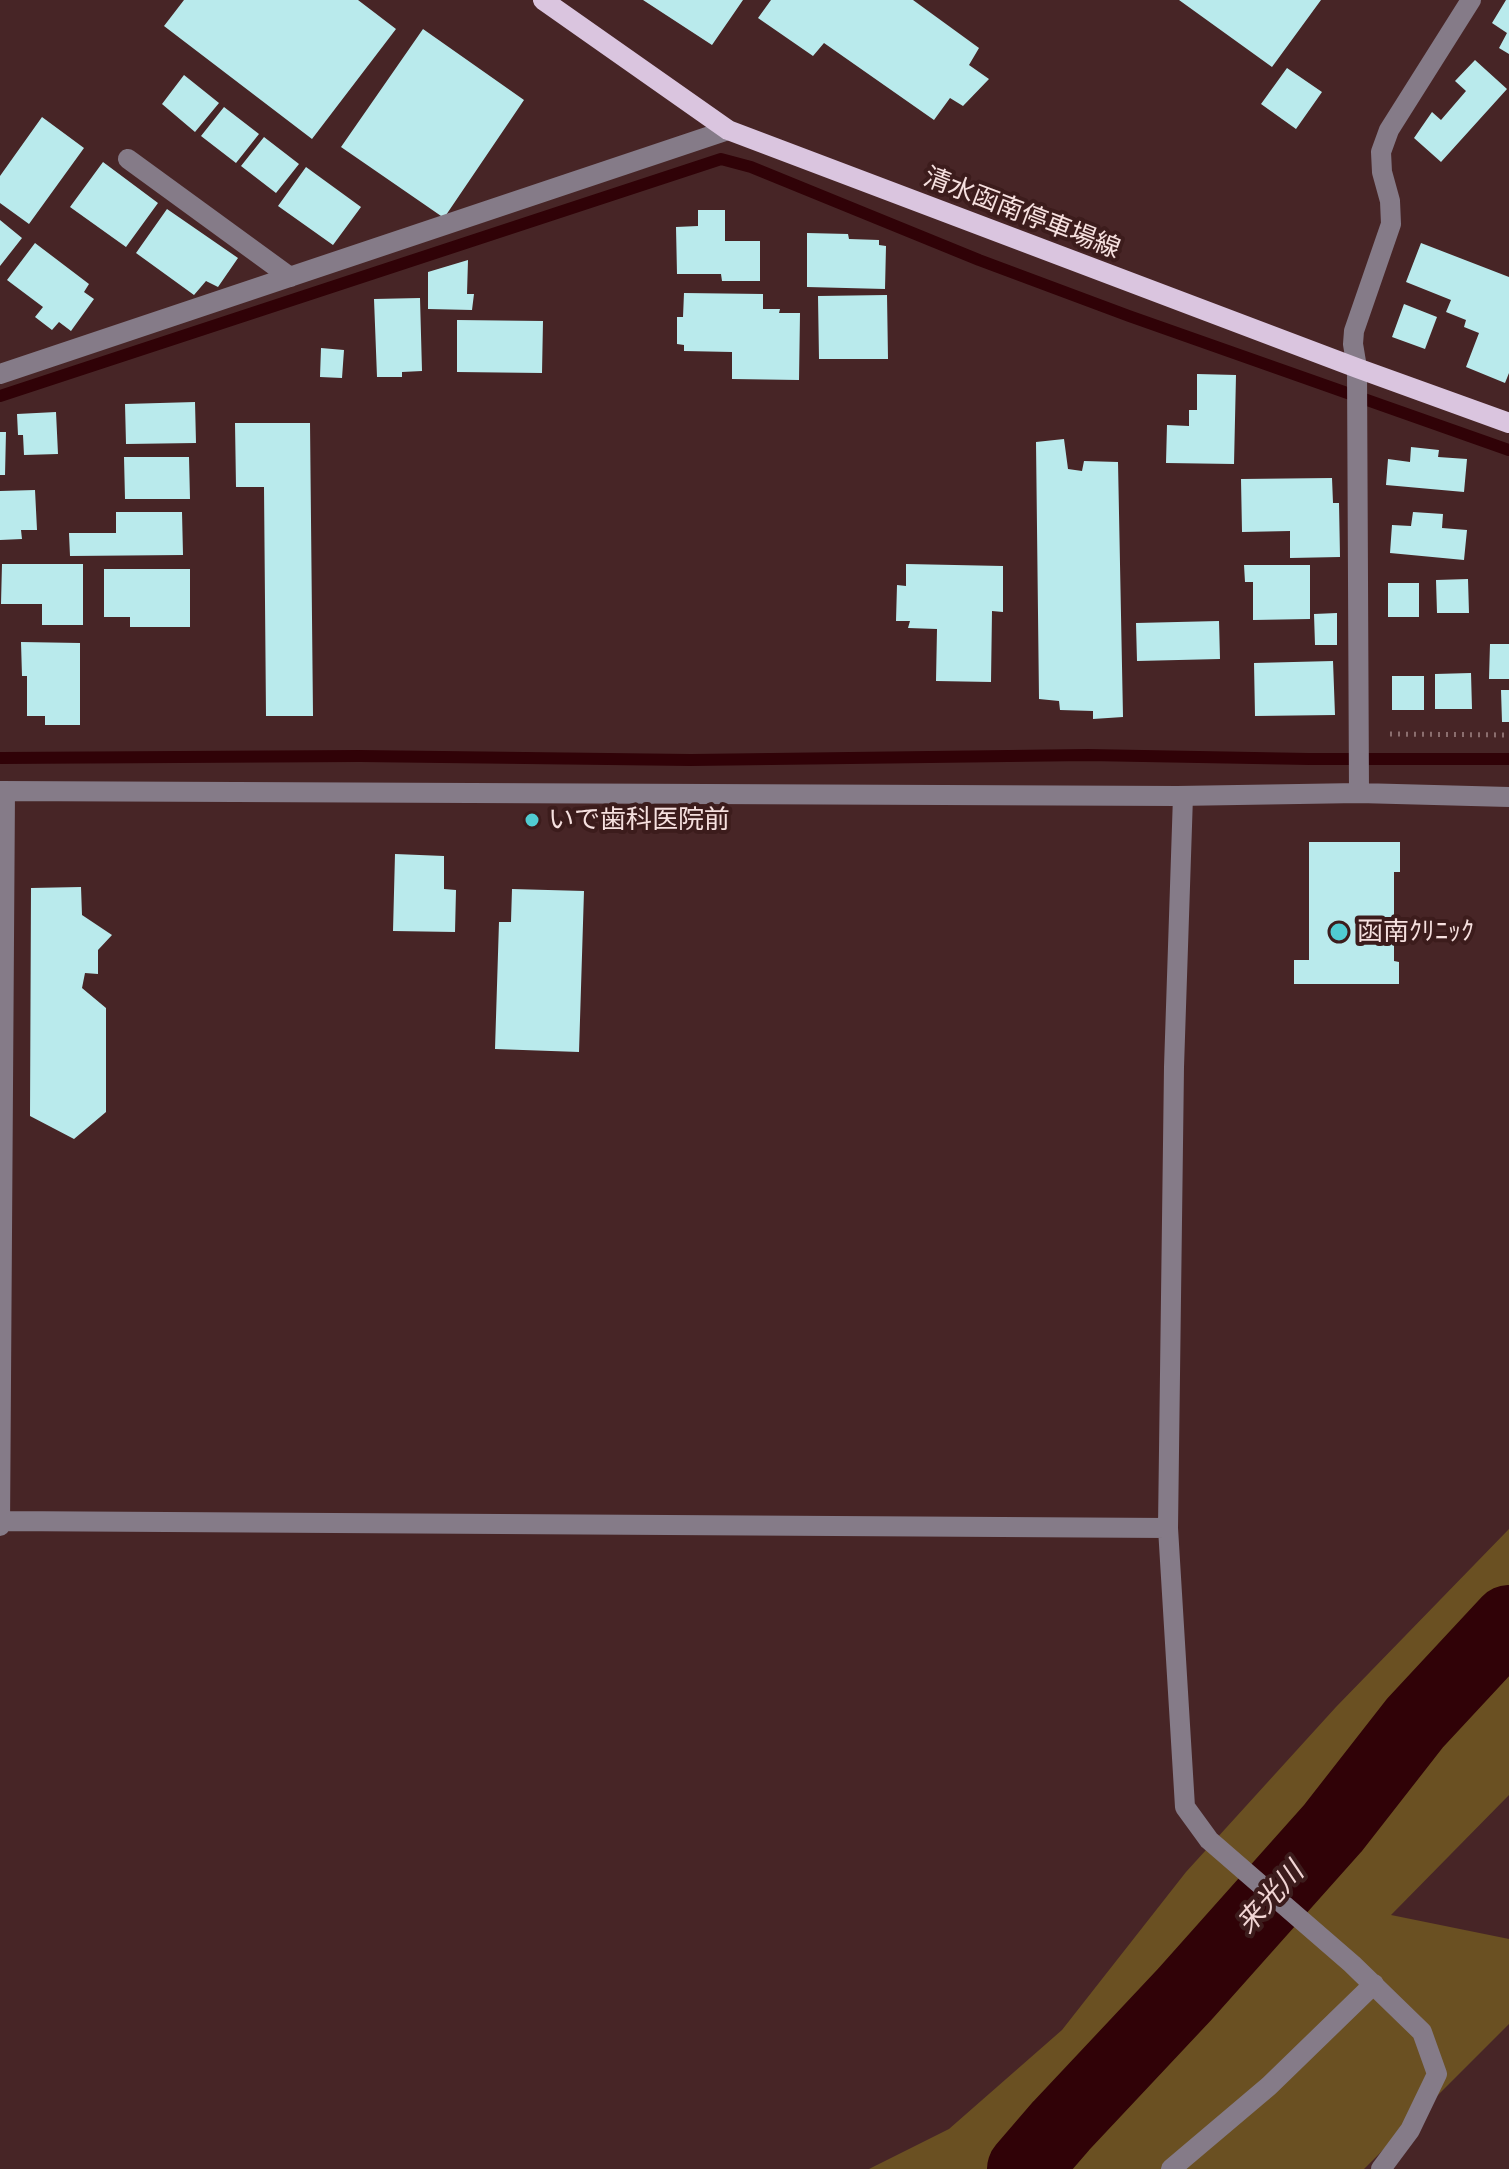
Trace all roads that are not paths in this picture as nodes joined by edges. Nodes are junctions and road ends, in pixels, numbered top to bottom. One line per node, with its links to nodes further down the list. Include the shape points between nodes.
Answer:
1 (543, 0): 3 (main road, 清水函南停車場線)
2 (1471, 0): 6 (street, via 1389,130 1381,152 1391,224 1354,331)
3 (728, 130): 5 (street); 6 (main road, 清水函南停車場線)
4 (128, 159): 5 (street)
5 (290, 277): 7 (street)
6 (1357, 368): 8 (main road, 清水函南停車場線); 10 (street)
7 (0, 374)
8 (1509, 423)
9 (3, 791): 11 (street); 13 (street)
10 (1359, 793): 11 (street); 12 (street)
11 (1183, 796): 14 (street)
12 (1509, 797)
13 (0, 1523): 14 (street)
14 (1168, 1528): 15 (street, via 1185,1807 1209,1840)
15 (1374, 1984): 16 (street, via 1269,2086); 17 (street, via 1422,2032 1437,2074 1410,2130)
16 (1171, 2169)
17 (1381, 2169)

